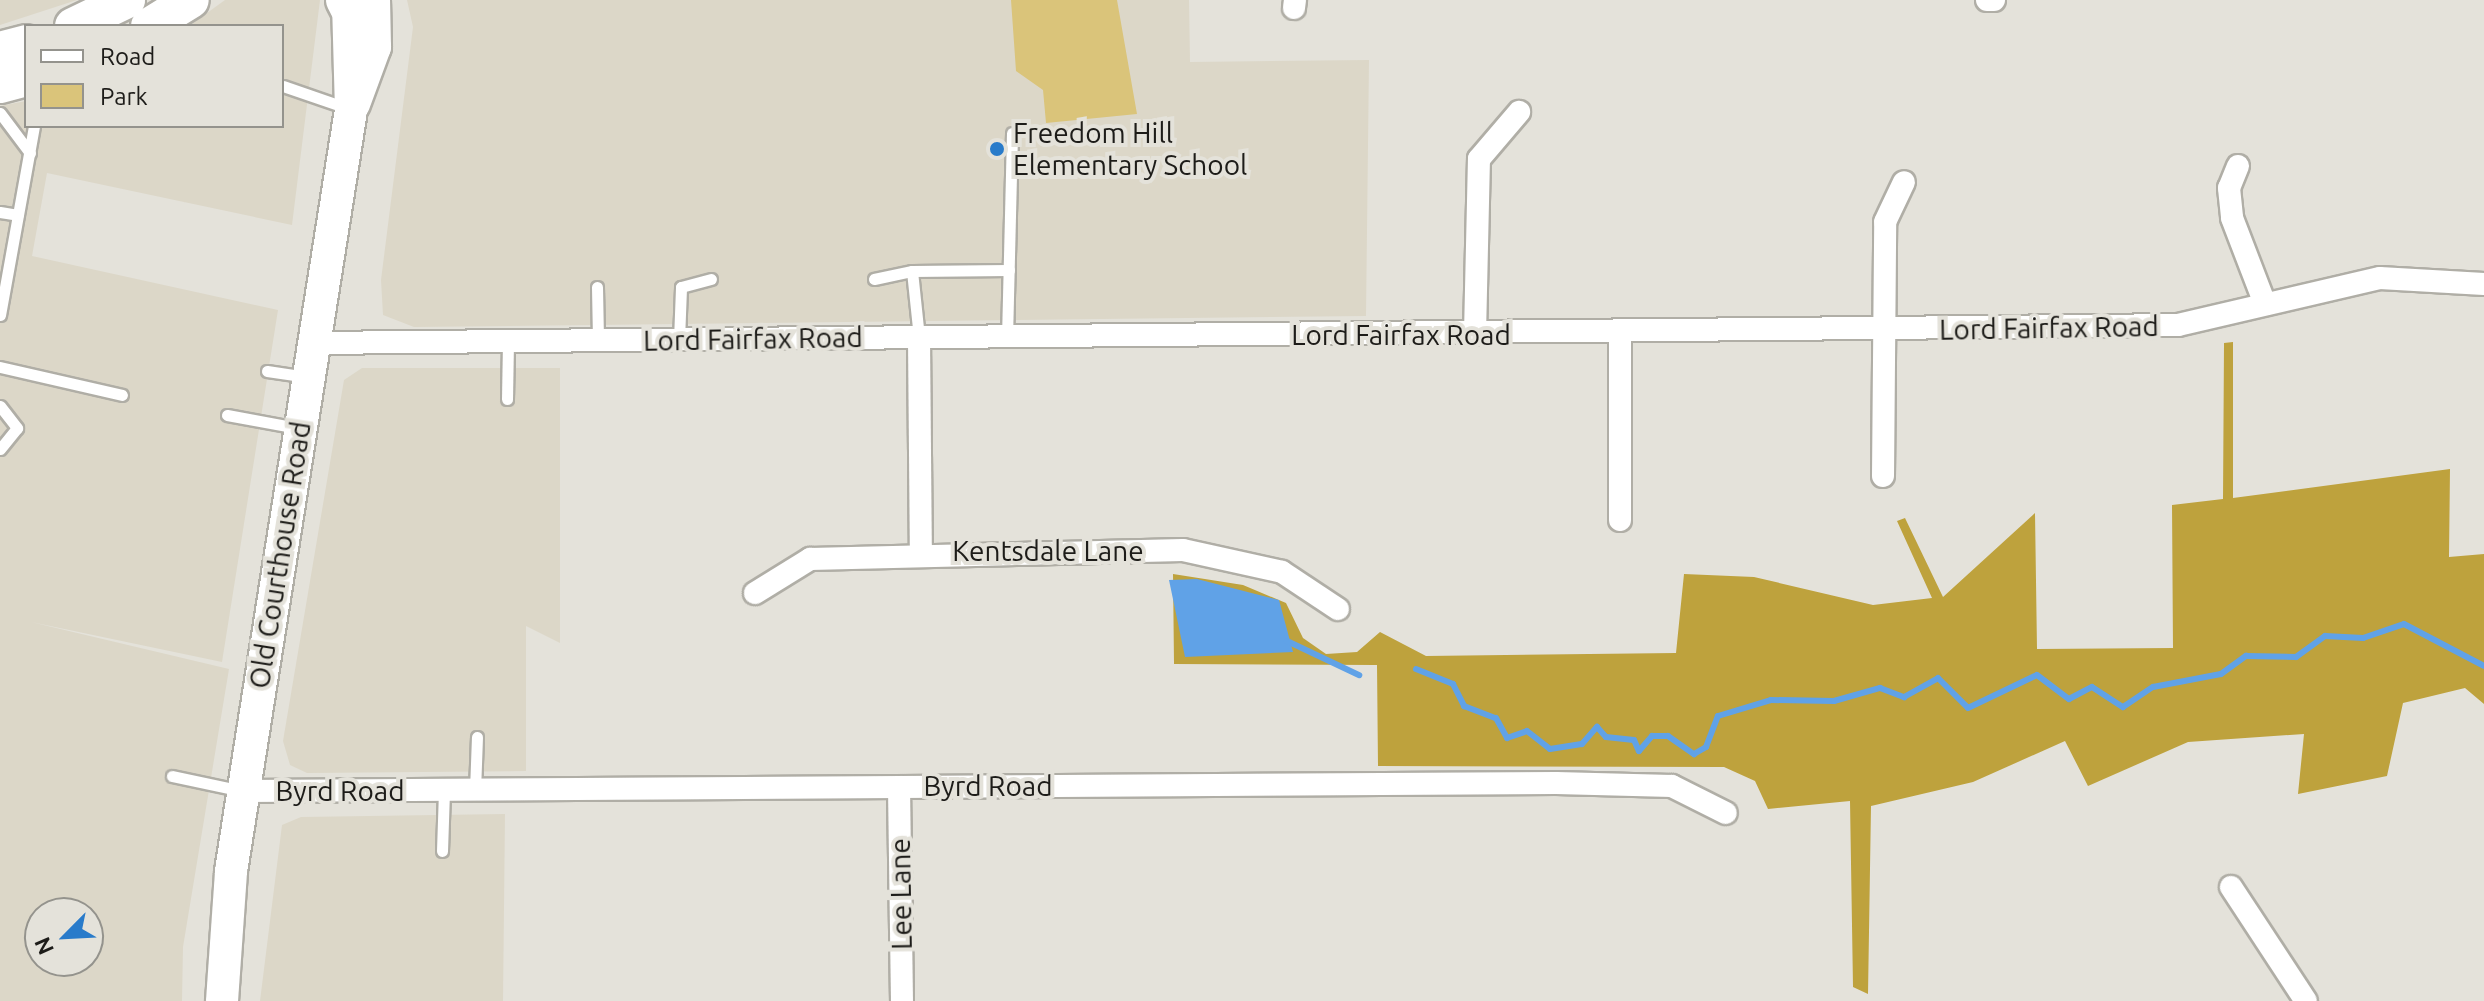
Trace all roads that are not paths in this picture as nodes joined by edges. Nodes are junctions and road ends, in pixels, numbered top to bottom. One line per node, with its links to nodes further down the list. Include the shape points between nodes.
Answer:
1 (127, 0): 6 (main road)
2 (191, 0): 7 (main road)
3 (1987, 0): 4 (street)
4 (1994, 0)
5 (354, 2): 13 (main road, Old Courthouse Road)
6 (77, 18)
7 (152, 24)
8 (24, 44): 9 (main road)
9 (0, 50)
10 (24, 79): 11 (main road)
11 (0, 85)
12 (284, 86): 13 (lane)
13 (351, 110): 40 (main road, Old Courthouse Road)
14 (1519, 112): 33 (street, via 1479,159)
15 (0, 113): 18 (lane)
16 (34, 128): 18 (lane)
17 (1012, 133): 23 (lane)
18 (30, 153): 22 (lane)
19 (2238, 166): 30 (street, via 2229,188 2232,218)
20 (1904, 182): 32 (street, via 1885,222)
21 (0, 212): 22 (lane)
22 (18, 215): 28 (lane)
23 (1009, 270): 24 (lane); 36 (lane)
24 (912, 271): 26 (lane); 35 (lane)
25 (711, 279): 37 (lane, via 681,287)
26 (874, 279)
27 (2484, 284): 30 (street, Lord Fairfax Road, via 2415,275)
28 (2, 287): 31 (lane)
29 (597, 287): 39 (lane)
30 (2265, 304): 32 (street, Lord Fairfax Road, via 2178,325)
31 (0, 315)
32 (1882, 331): 34 (street, Lord Fairfax Road); 50 (street)
33 (1475, 334): 34 (street, Lord Fairfax Road); 36 (street, Lord Fairfax Road)
34 (1620, 335): 51 (street)
35 (919, 338): 36 (street, Lord Fairfax Road); 37 (street, Lord Fairfax Road); 52 (street)
36 (1007, 339)
37 (679, 340): 39 (street, Lord Fairfax Road)
38 (508, 341): 39 (street, Lord Fairfax Road); 40 (street, Lord Fairfax Road); 45 (lane)
39 (598, 341)
40 (312, 343): 43 (main road, Old Courthouse Road)
41 (0, 367): 44 (lane)
42 (267, 371): 43 (lane)
43 (307, 377): 48 (main road, Old Courthouse Road)
44 (122, 395)
45 (507, 399)
46 (0, 406): 49 (lane, via 17,428)
47 (227, 415): 48 (lane)
48 (299, 428): 58 (main road, Old Courthouse Road)
49 (0, 449)
50 (1883, 476)
51 (1620, 520)
52 (921, 551): 53 (street, Kentsdale Lane, via 810,559); 54 (street, Kentsdale Lane, via 1212,552 1282,572)
53 (755, 593)
54 (1338, 609)
55 (477, 737): 60 (lane)
56 (172, 776): 58 (lane)
57 (899, 787): 60 (street, Byrd Road); 61 (street, Byrd Road, via 1672,786); 65 (street, Lee Lane)
58 (244, 791): 59 (street, Byrd Road); 64 (main road, Old Courthouse Road)
59 (444, 791): 60 (street, Byrd Road); 62 (lane)
60 (475, 792)
61 (1726, 813)
62 (442, 851)
63 (2231, 887): 66 (street)
64 (222, 1001)
65 (902, 1001)
66 (2306, 1001)

